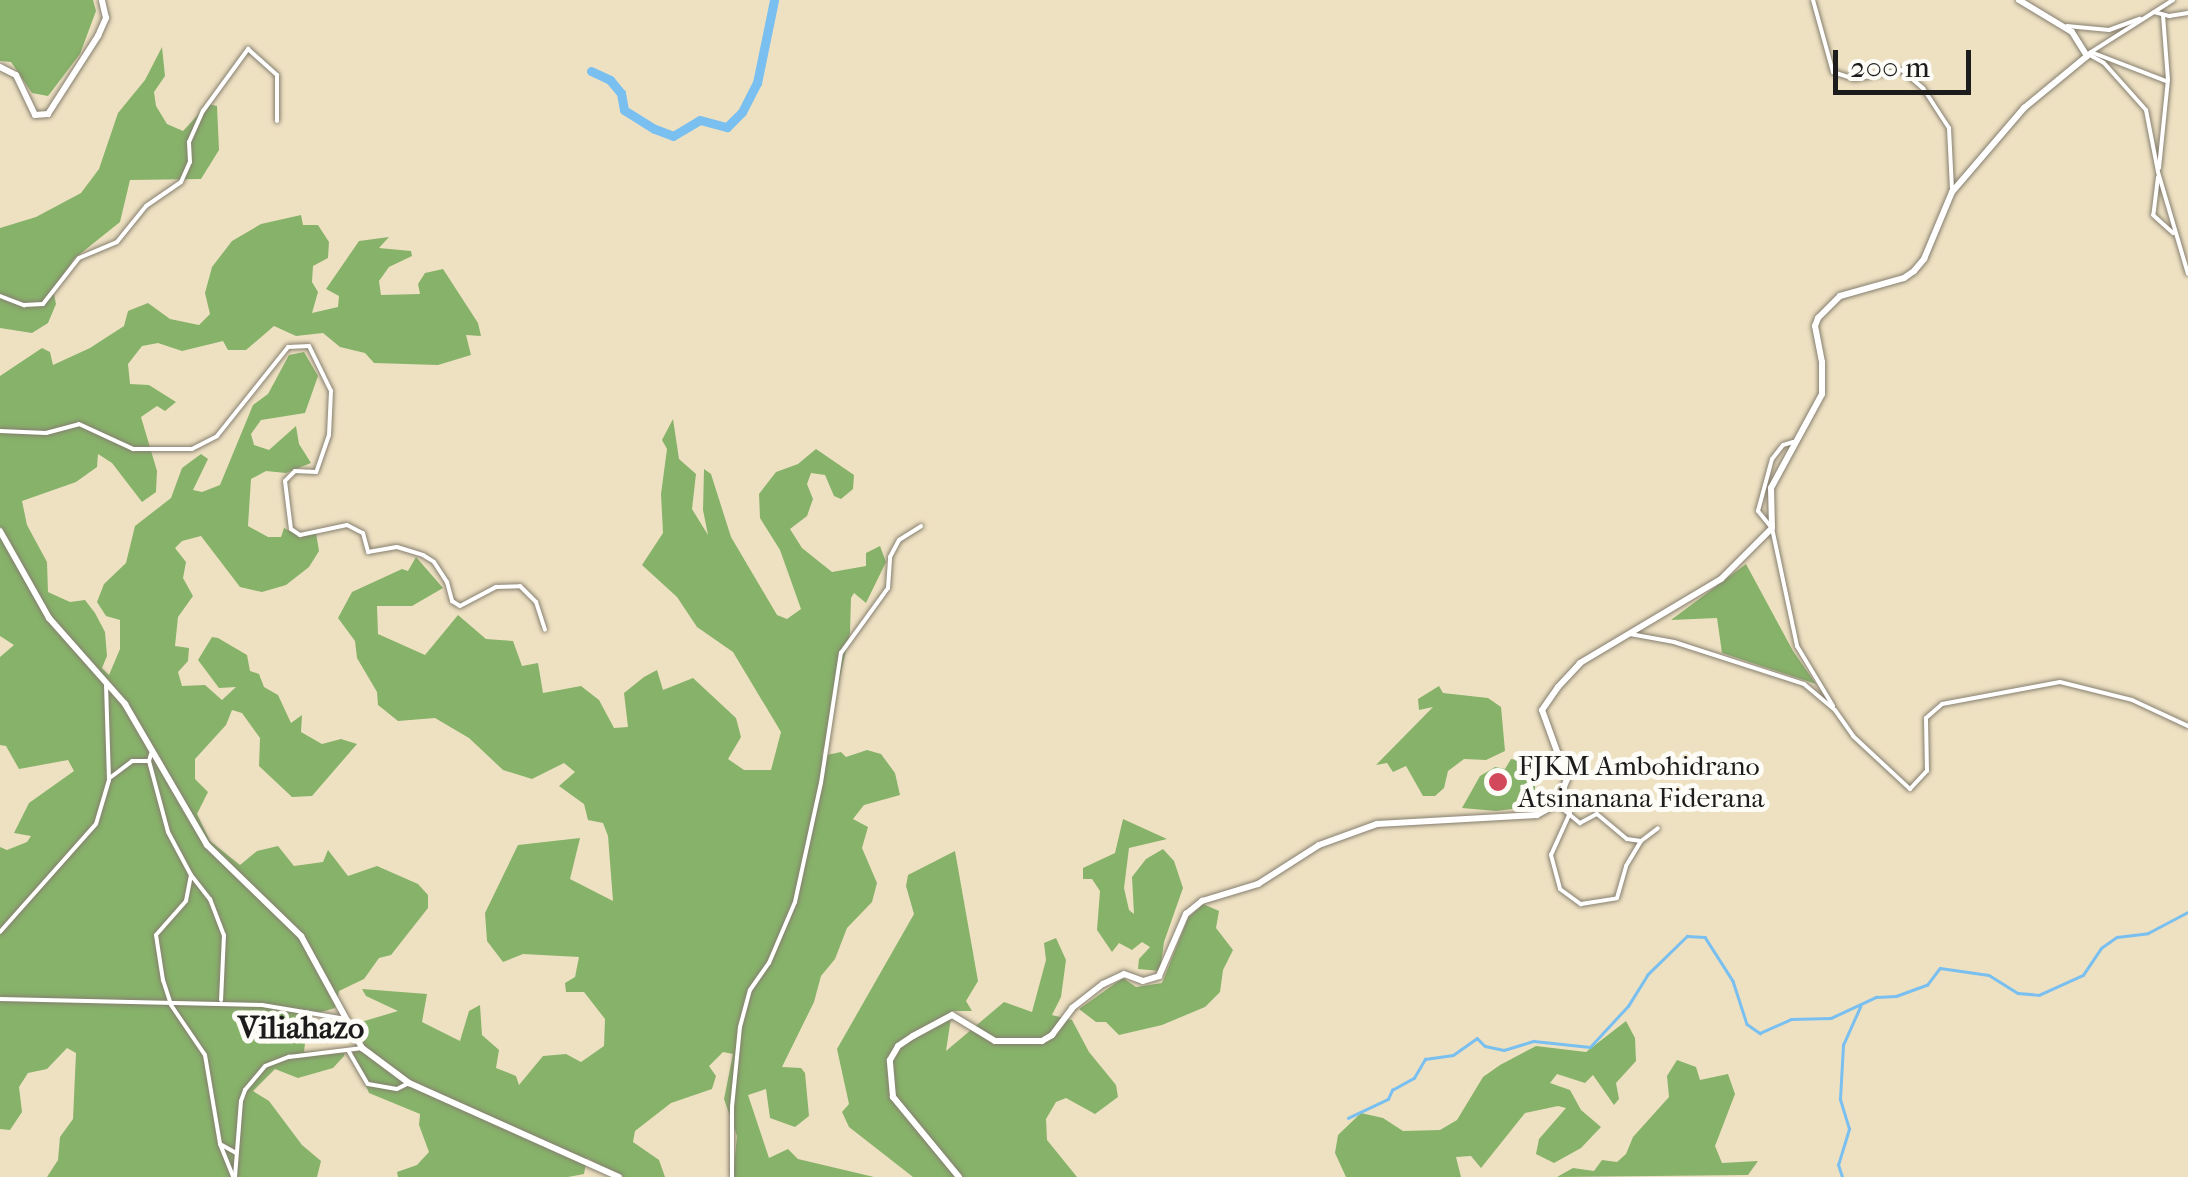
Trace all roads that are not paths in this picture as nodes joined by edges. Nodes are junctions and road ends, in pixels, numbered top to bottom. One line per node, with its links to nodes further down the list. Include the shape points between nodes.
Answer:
1 (102, 0): 11 (street, via 106,18 98,36 48,114 36,115 16,75)
2 (1813, 0): 15 (street, via 1832,72 1854,79 1902,70 1922,88 1949,128)
3 (2019, 0): 9 (street)
4 (2172, 0): 5 (street)
5 (2154, 12): 7 (street); 8 (street)
6 (2188, 13): 7 (street)
7 (2163, 14): 12 (street)
8 (2147, 16): 9 (street, via 2110,30); 10 (street)
9 (2062, 26): 10 (street)
10 (2090, 53): 12 (street); 14 (street, via 2146,110); 15 (street, via 2024,108)
11 (0, 67)
12 (2168, 82): 14 (street)
13 (278, 121): 18 (street, via 276,75 248,49 203,111 181,182 142,209 118,242 80,258 43,304)
14 (2158, 172): 16 (street); 16 (street, via 2153,215)
15 (1952, 192): 20 (street, via 1914,271 1840,296 1818,318 1822,394)
16 (2176, 237): 17 (street)
17 (2188, 274)
18 (0, 296)
19 (0, 431): 24 (street, via 46,432 79,424 133,449 192,449 217,436 288,347 309,346 331,391 329,435 316,472 295,471 285,481 290,530 300,535 347,525 363,532 368,552 397,547 423,555 460,606 496,587 520,586 536,602)
20 (1793, 442): 22 (street, via 1771,488); 22 (street, via 1772,458 1758,500 1760,518)
21 (921, 526): 48 (street, via 900,540 890,557 888,588 841,654 795,902 750,990 740,1028)
22 (1772, 528): 25 (street, via 1721,579); 27 (street, via 1797,646)
23 (0, 531): 26 (street, via 49,618)
24 (546, 630)
25 (1630, 634): 27 (street, via 1804,684); 31 (street, via 1580,662 1542,710 1567,779)
26 (106, 679): 29 (street, via 126,704); 30 (street)
27 (1835, 710): 28 (street, via 1910,789 1927,772 1926,718 1942,704 2060,682 2088,686)
28 (2188, 726)
29 (150, 757): 30 (street, via 132,760); 35 (street, via 168,832); 40 (street, via 207,845 301,936)
30 (109, 780): 36 (street, via 90,835)
31 (1557, 804): 32 (street); 49 (street, via 1536,815 1377,824 1319,845 1258,884 1202,901 1186,914 1159,976 1143,981 1124,974 1102,984 1042,1041 995,1041 952,1015 913,1036 890,1060 894,1097)
32 (1570, 813): 34 (street, via 1580,823 1597,814 1627,839); 34 (street, via 1551,855 1560,890 1581,904 1618,898)
33 (1658, 828): 34 (street)
34 (1641, 841)
35 (191, 876): 38 (street, via 210,899 224,935); 39 (street, via 186,901 156,935)
36 (0, 932)
37 (0, 1000): 39 (street)
38 (220, 1002): 39 (street); 40 (street)
39 (171, 1004): 44 (street, via 205,1055)
40 (346, 1018): 41 (street)
41 (362, 1048): 42 (street); 43 (street)
42 (348, 1050): 43 (street, via 368,1084); 45 (street, via 265,1066 244,1090)
43 (409, 1084): 47 (street)
44 (220, 1144): 45 (street); 46 (street)
45 (236, 1153): 46 (street)
46 (234, 1177)
47 (619, 1177)
48 (732, 1177)
49 (959, 1177)

